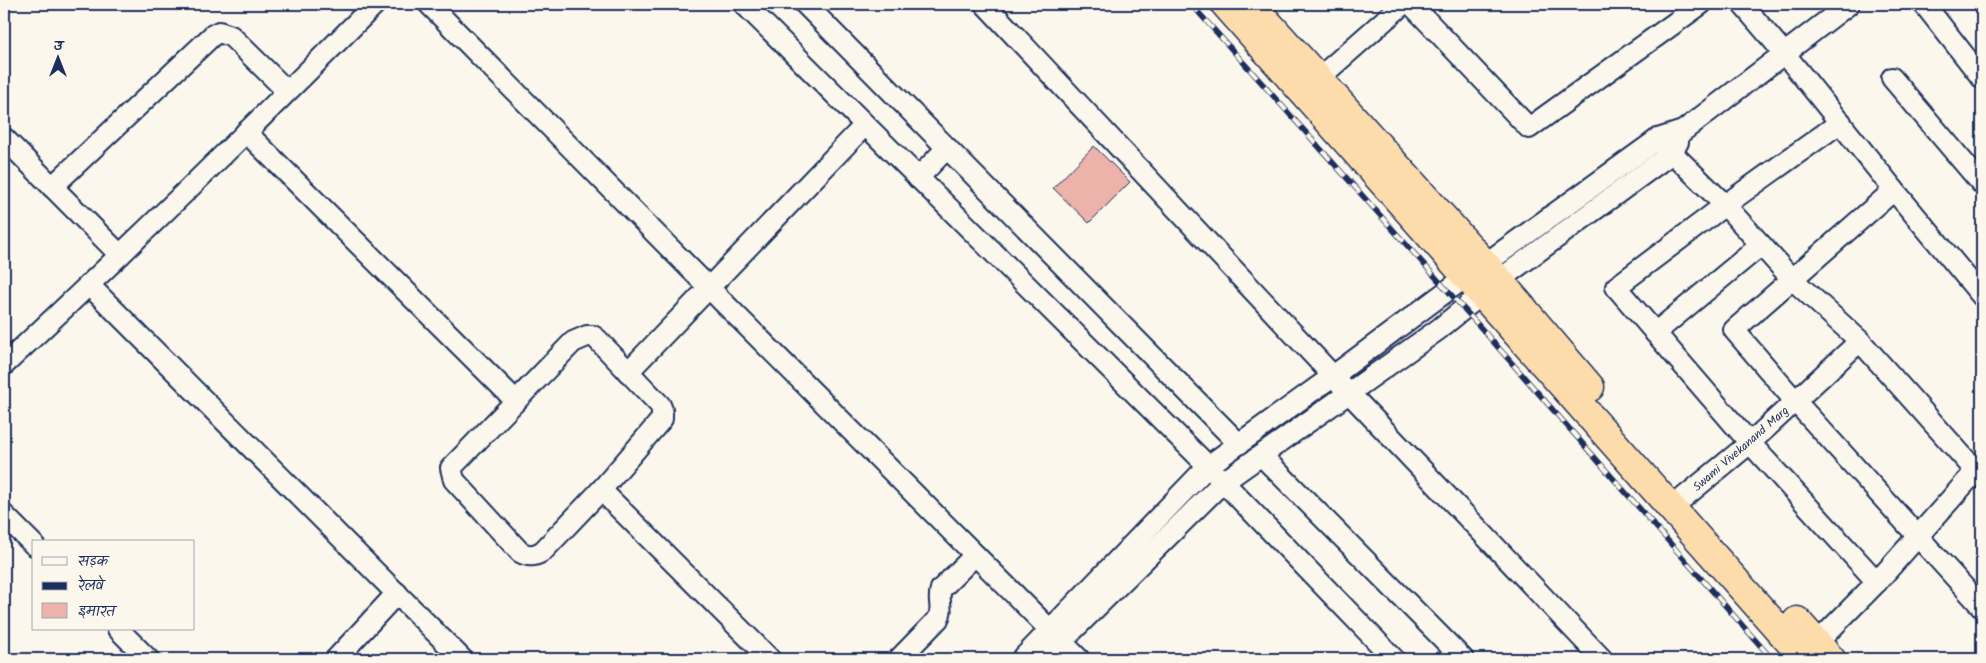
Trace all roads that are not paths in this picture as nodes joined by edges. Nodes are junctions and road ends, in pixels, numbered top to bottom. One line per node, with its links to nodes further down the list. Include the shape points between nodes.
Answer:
1 (374, 4): 18 (street)
2 (430, 4): 35 (street)
3 (744, 4): 20 (street)
4 (805, 4): 24 (street)
5 (985, 4): 41 (street)
6 (1225, 4): 32 (highway)
7 (1251, 4): 15 (highway)
8 (1402, 4): 15 (street)
9 (1411, 4): 10 (street, via 1529,128)
10 (1701, 4)
11 (1742, 4): 14 (street)
12 (1849, 4): 14 (street)
13 (1924, 4): 17 (street)
14 (1784, 53): 19 (street); 23 (street)
15 (1320, 78): 32 (highway)
16 (1892, 78): 26 (street)
17 (1982, 78)
18 (287, 91): 21 (street); 27 (street, via 230,36 219,32)
19 (1841, 122): 28 (street); 29 (street)
20 (865, 125): 25 (street); 35 (street)
21 (246, 132): 31 (street); 43 (street)
22 (4, 138): 27 (street)
23 (1665, 146): 29 (street); 32 (street)
24 (947, 148): 25 (street); 46 (street)
25 (918, 178): 48 (street)
26 (1982, 184)
27 (52, 187): 31 (street)
28 (1894, 190): 33 (street); 36 (street)
29 (1725, 205): 30 (street); 37 (street, via 1616,287)
30 (1761, 245): 33 (street); 37 (street)
31 (120, 255): 34 (street)
32 (1484, 278): 41 (street); 42 (street, via 1439,329); 52 (highway)
33 (1791, 278): 38 (street); 44 (street, via 1734,330)
34 (89, 285): 39 (street); 58 (street)
35 (709, 288): 40 (street); 56 (street)
36 (1982, 296)
37 (1655, 333): 45 (street)
38 (1860, 341): 44 (street, Swami Vivekanand Marg); 49 (street)
39 (4, 365)
40 (628, 372): 43 (street, via 597,339 587,336 574,342); 51 (street, via 660,405 662,419)
41 (1333, 376): 42 (street); 46 (street)
42 (1349, 393): 47 (street); 73 (street)
43 (516, 401): 51 (street, via 454,464 451,472 454,480 520,552 534,556 543,551)
44 (1796, 402): 45 (street, Swami Vivekanand Marg); 54 (street)
45 (1750, 443): 52 (street, Swami Vivekanand Marg); 57 (street)
46 (1239, 444): 48 (street)
47 (1262, 455): 50 (street); 72 (street)
48 (1208, 466): 50 (street); 61 (street)
49 (1980, 471): 54 (street)
50 (1222, 483): 61 (street); 71 (street)
51 (602, 490): 66 (street)
52 (1678, 502): 62 (highway)
53 (8, 527): 55 (street)
54 (1917, 537): 57 (street); 59 (street)
55 (32, 544)
56 (975, 554): 61 (street); 67 (street, via 941,589 938,619)
57 (1877, 582): 62 (street)
58 (397, 593): 64 (street); 65 (street)
59 (1982, 607)
60 (119, 630): 63 (street)
61 (1056, 636): 68 (street); 69 (street); 70 (street)
62 (1814, 655)
63 (148, 659)
64 (336, 659)
65 (462, 659)
66 (770, 659)
67 (899, 659)
68 (1022, 659)
69 (1044, 659)
70 (1079, 659)
71 (1394, 659)
72 (1463, 659)
73 (1602, 659)

